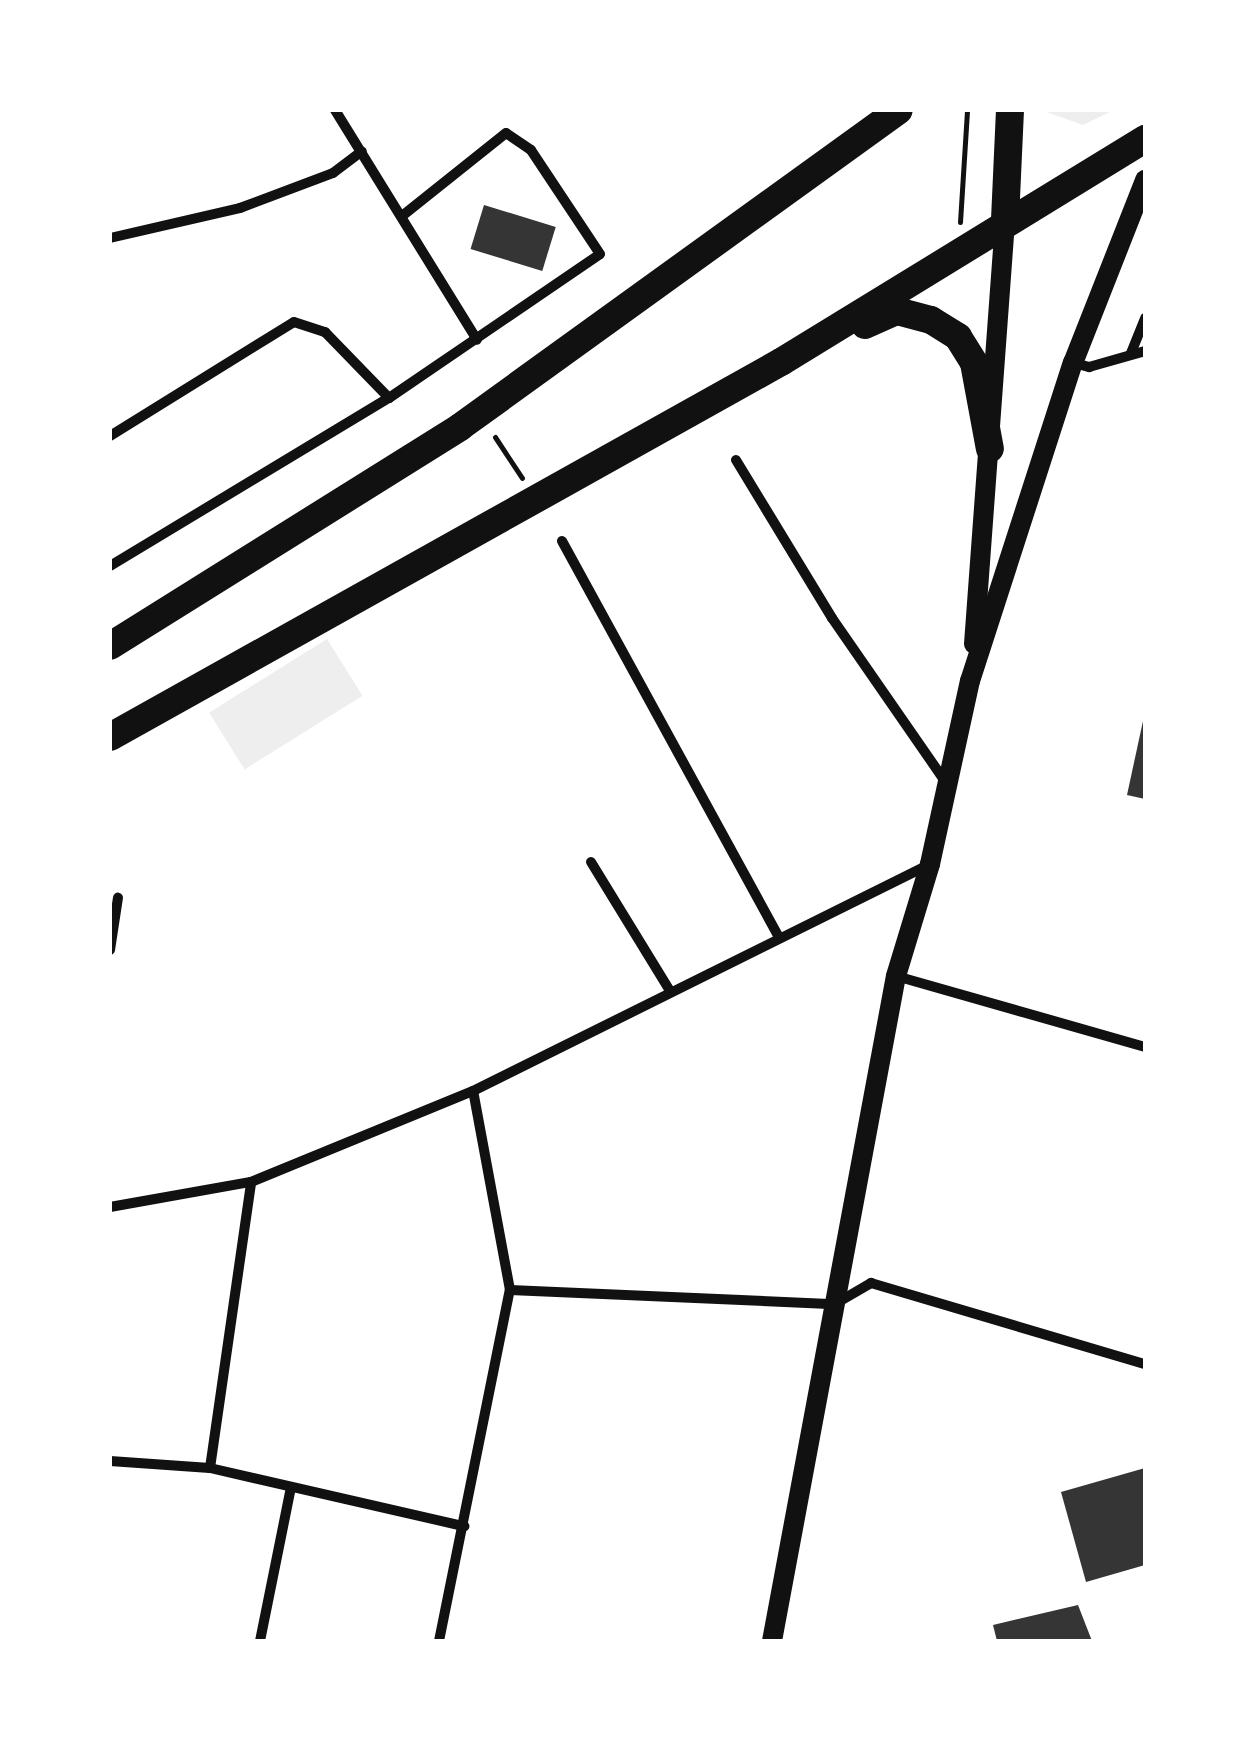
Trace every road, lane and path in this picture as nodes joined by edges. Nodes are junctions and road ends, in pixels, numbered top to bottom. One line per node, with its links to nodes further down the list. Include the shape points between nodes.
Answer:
1 (335, 110): 5 (street)
2 (900, 110): 17 (highway, via 815,165)
3 (1010, 110): 8 (highway)
4 (1145, 139): 8 (highway)
5 (362, 151): 7 (street); 9 (street, via 334,173 240,208)
6 (1145, 180): 15 (main road)
7 (402, 216): 11 (street); 11 (street, via 506,133 530,150 600,254)
8 (1005, 220): 14 (highway); 19 (main road)
9 (110, 238)
10 (1145, 318): 13 (street)
11 (477, 340): 16 (street)
12 (1145, 352): 13 (street)
13 (1131, 353): 15 (street, via 1089,368)
14 (780, 362): 19 (highway, via 896,312 931,320 958,337 974,363); 21 (highway)
15 (1073, 363): 25 (main road)
16 (389, 398): 18 (street, via 325,332 294,322); 23 (street)
17 (480, 414): 21 (path); 24 (highway)
18 (110, 436)
19 (990, 449): 25 (main road)
20 (736, 460): 27 (street, via 832,618)
21 (533, 495): 26 (highway)
22 (562, 542): 31 (street)
23 (110, 566)
24 (110, 646)
25 (970, 681): 27 (main road)
26 (110, 737)
27 (946, 781): 29 (main road)
28 (591, 862): 34 (street)
29 (930, 864): 31 (street); 33 (main road)
30 (118, 898): 32 (street)
31 (778, 935): 34 (street)
32 (110, 950)
33 (896, 976): 35 (street); 40 (main road)
34 (670, 991): 36 (street)
35 (1145, 1047)
36 (474, 1091): 37 (street); 39 (street)
37 (251, 1182): 38 (street); 43 (street)
38 (110, 1207)
39 (510, 1290): 40 (street); 45 (street)
40 (835, 1304): 41 (street, via 871,1283); 48 (main road)
41 (1145, 1364)
42 (110, 1462): 43 (street)
43 (210, 1468): 44 (street)
44 (291, 1487): 45 (street); 46 (street)
45 (464, 1526): 47 (street)
46 (260, 1641)
47 (439, 1641)
48 (772, 1641)

